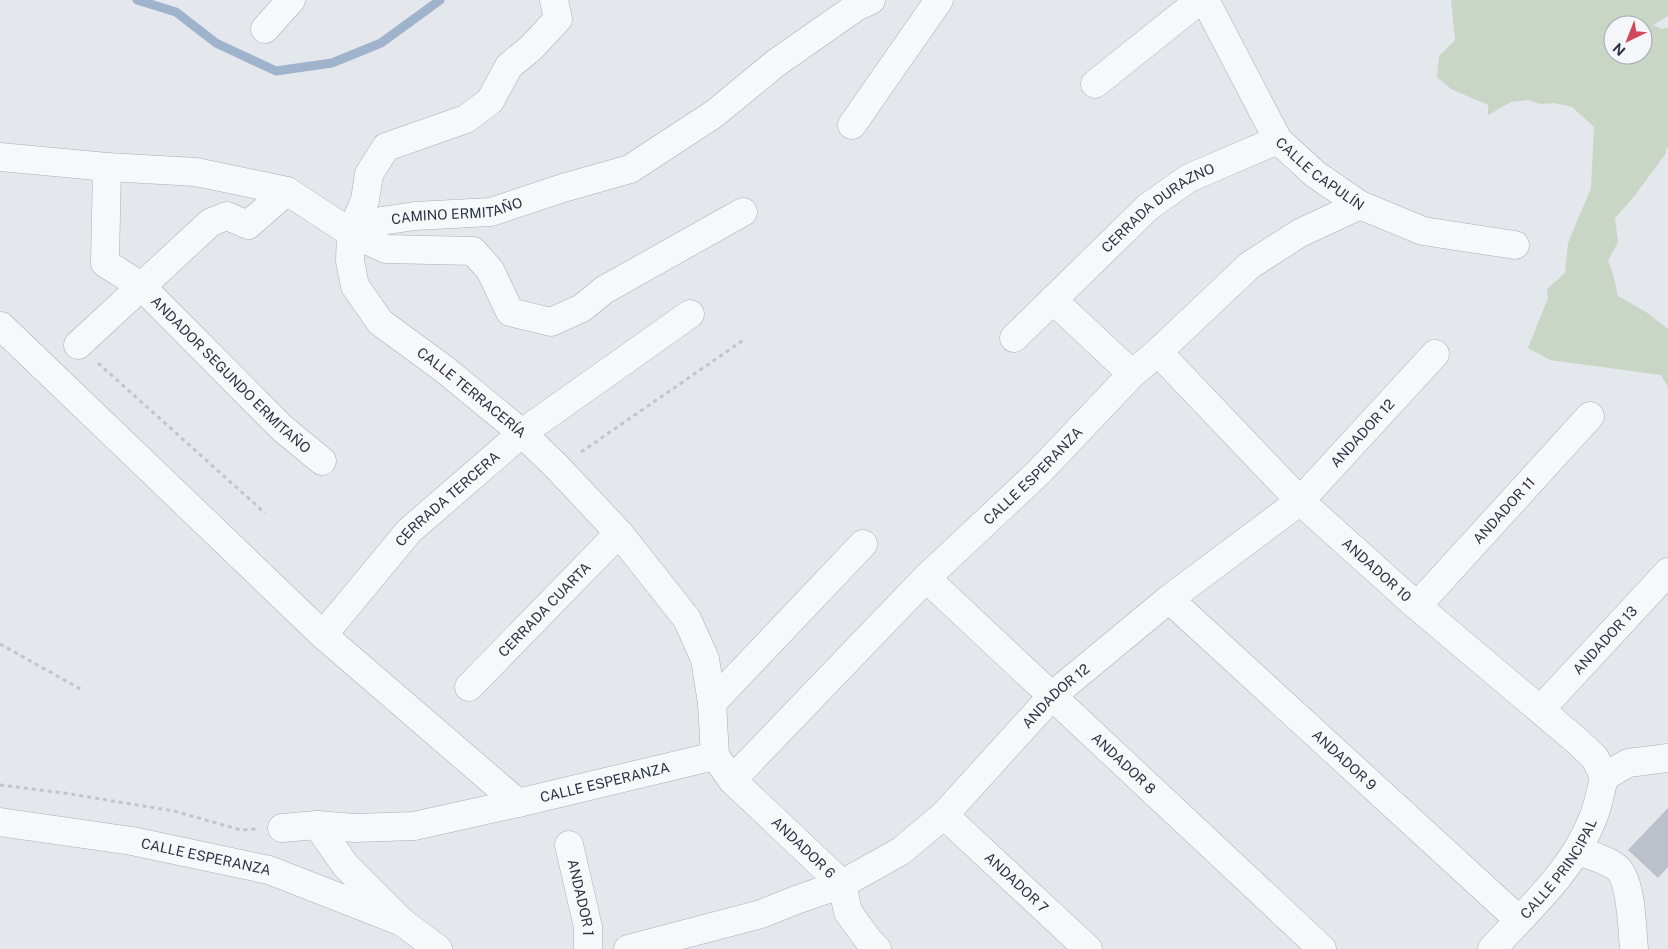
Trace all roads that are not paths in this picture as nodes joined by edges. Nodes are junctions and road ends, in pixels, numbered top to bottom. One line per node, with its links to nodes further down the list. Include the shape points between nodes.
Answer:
1 (291, 0): 7 (street)
2 (554, 0): 16 (street, via 558,19 509,66 490,101 466,119 386,147 369,174 365,200)
3 (871, 0): 16 (street, CAMINO ERMITAÑO, via 784,57 714,114 630,169 491,212 414,216 381,221)
4 (939, 0): 9 (street)
5 (1200, 0): 8 (street)
6 (1205, 0): 10 (street, CALLE CAPULÍN)
7 (265, 29)
8 (1095, 84)
9 (852, 125)
10 (1278, 140): 14 (street, CALLE CAPULÍN, via 1314,174); 19 (street, CERRADA DURAZNO, via 1175,187 1148,207)
11 (0, 156): 12 (street)
12 (107, 167): 13 (street, via 196,172); 18 (street, ANDADOR SEGUNDO ERMITAÑO, via 105,263)
13 (287, 191): 16 (street); 18 (street, via 248,225 227,216 211,222)
14 (1360, 205): 17 (street, CALLE CAPULÍN, via 1423,231); 24 (street, CALLE ESPERANZA, via 1300,233 1250,265)
15 (743, 212): 16 (street, via 604,290 582,308 551,322 510,312 490,270 473,251 386,249)
16 (351, 233): 28 (street, CALLE TERRACERÍA, via 350,261 355,286 380,322)
17 (1515, 245)
18 (141, 286): 23 (street); 29 (street, ANDADOR SEGUNDO ERMITAÑO, via 282,428)
19 (1053, 300): 22 (street, CERRADA DURAZNO); 26 (street)
20 (690, 314): 28 (street, CERRADA TERCERA)
21 (1, 326): 37 (street)
22 (1014, 338)
23 (78, 345)
24 (1158, 352): 26 (street, CALLE ESPERANZA); 30 (street, ANDADOR 10)
25 (1435, 354): 30 (street, ANDADOR 12)
26 (1132, 374): 34 (street, CALLE ESPERANZA, via 1039,472)
27 (1590, 416): 36 (street, ANDADOR 11)
28 (522, 433): 31 (street, CALLE TERRACERÍA); 37 (street, CERRADA TERCERA, via 410,531)
29 (322, 461)
30 (1300, 501): 35 (street, ANDADOR 12); 36 (street, ANDADOR 10)
31 (619, 533): 38 (street, CERRADA CUARTA); 40 (street, CALLE TERRACERÍA, via 687,619 705,659)
32 (863, 544): 40 (street)
33 (1668, 572): 41 (street, ANDADOR 13)
34 (926, 578): 39 (street, ANDADOR 8); 45 (street, CALLE ESPERANZA)
35 (1169, 599): 39 (street, ANDADOR 12); 54 (street, ANDADOR 9)
36 (1417, 606): 41 (street, ANDADOR 10)
37 (323, 635): 46 (street)
38 (469, 686)
39 (1053, 696): 47 (street, ANDADOR 12); 61 (street, ANDADOR 8)
40 (712, 703): 42 (street, CALLE TERRACERÍA)
41 (1541, 709): 44 (street, ANDADOR 10, via 1595,758)
42 (714, 756): 45 (street); 46 (street, CALLE ESPERANZA)
43 (1668, 758): 44 (street, via 1628,763)
44 (1604, 777): 52 (street, CALLE PRINCIPAL, via 1594,818)
45 (732, 780): 53 (street, ANDADOR 6)
46 (518, 803): 49 (street, CALLE ESPERANZA, via 414,826)
47 (944, 815): 53 (street, ANDADOR 12, via 901,851); 60 (street, ANDADOR 7)
48 (0, 822): 55 (street, CALLE ESPERANZA, via 132,841 269,870)
49 (317, 826): 50 (street, CALLE ESPERANZA); 55 (street, CALLE ESPERANZA, via 346,866)
50 (282, 828)
51 (569, 846): 58 (street, ANDADOR 1, via 588,927)
52 (1577, 851): 54 (street, CALLE PRINCIPAL); 63 (street, via 1618,868 1629,899)
53 (842, 884): 56 (street, ANDADOR 6, via 848,912); 59 (street, ANDADOR 12, via 761,914)
54 (1519, 920): 62 (street, CALLE PRINCIPAL)
55 (402, 922): 57 (street, CALLE ESPERANZA)
56 (869, 946)
57 (438, 949)
58 (588, 949)
59 (628, 949)
60 (1088, 949)
61 (1322, 949)
62 (1492, 949)
63 (1634, 949)

